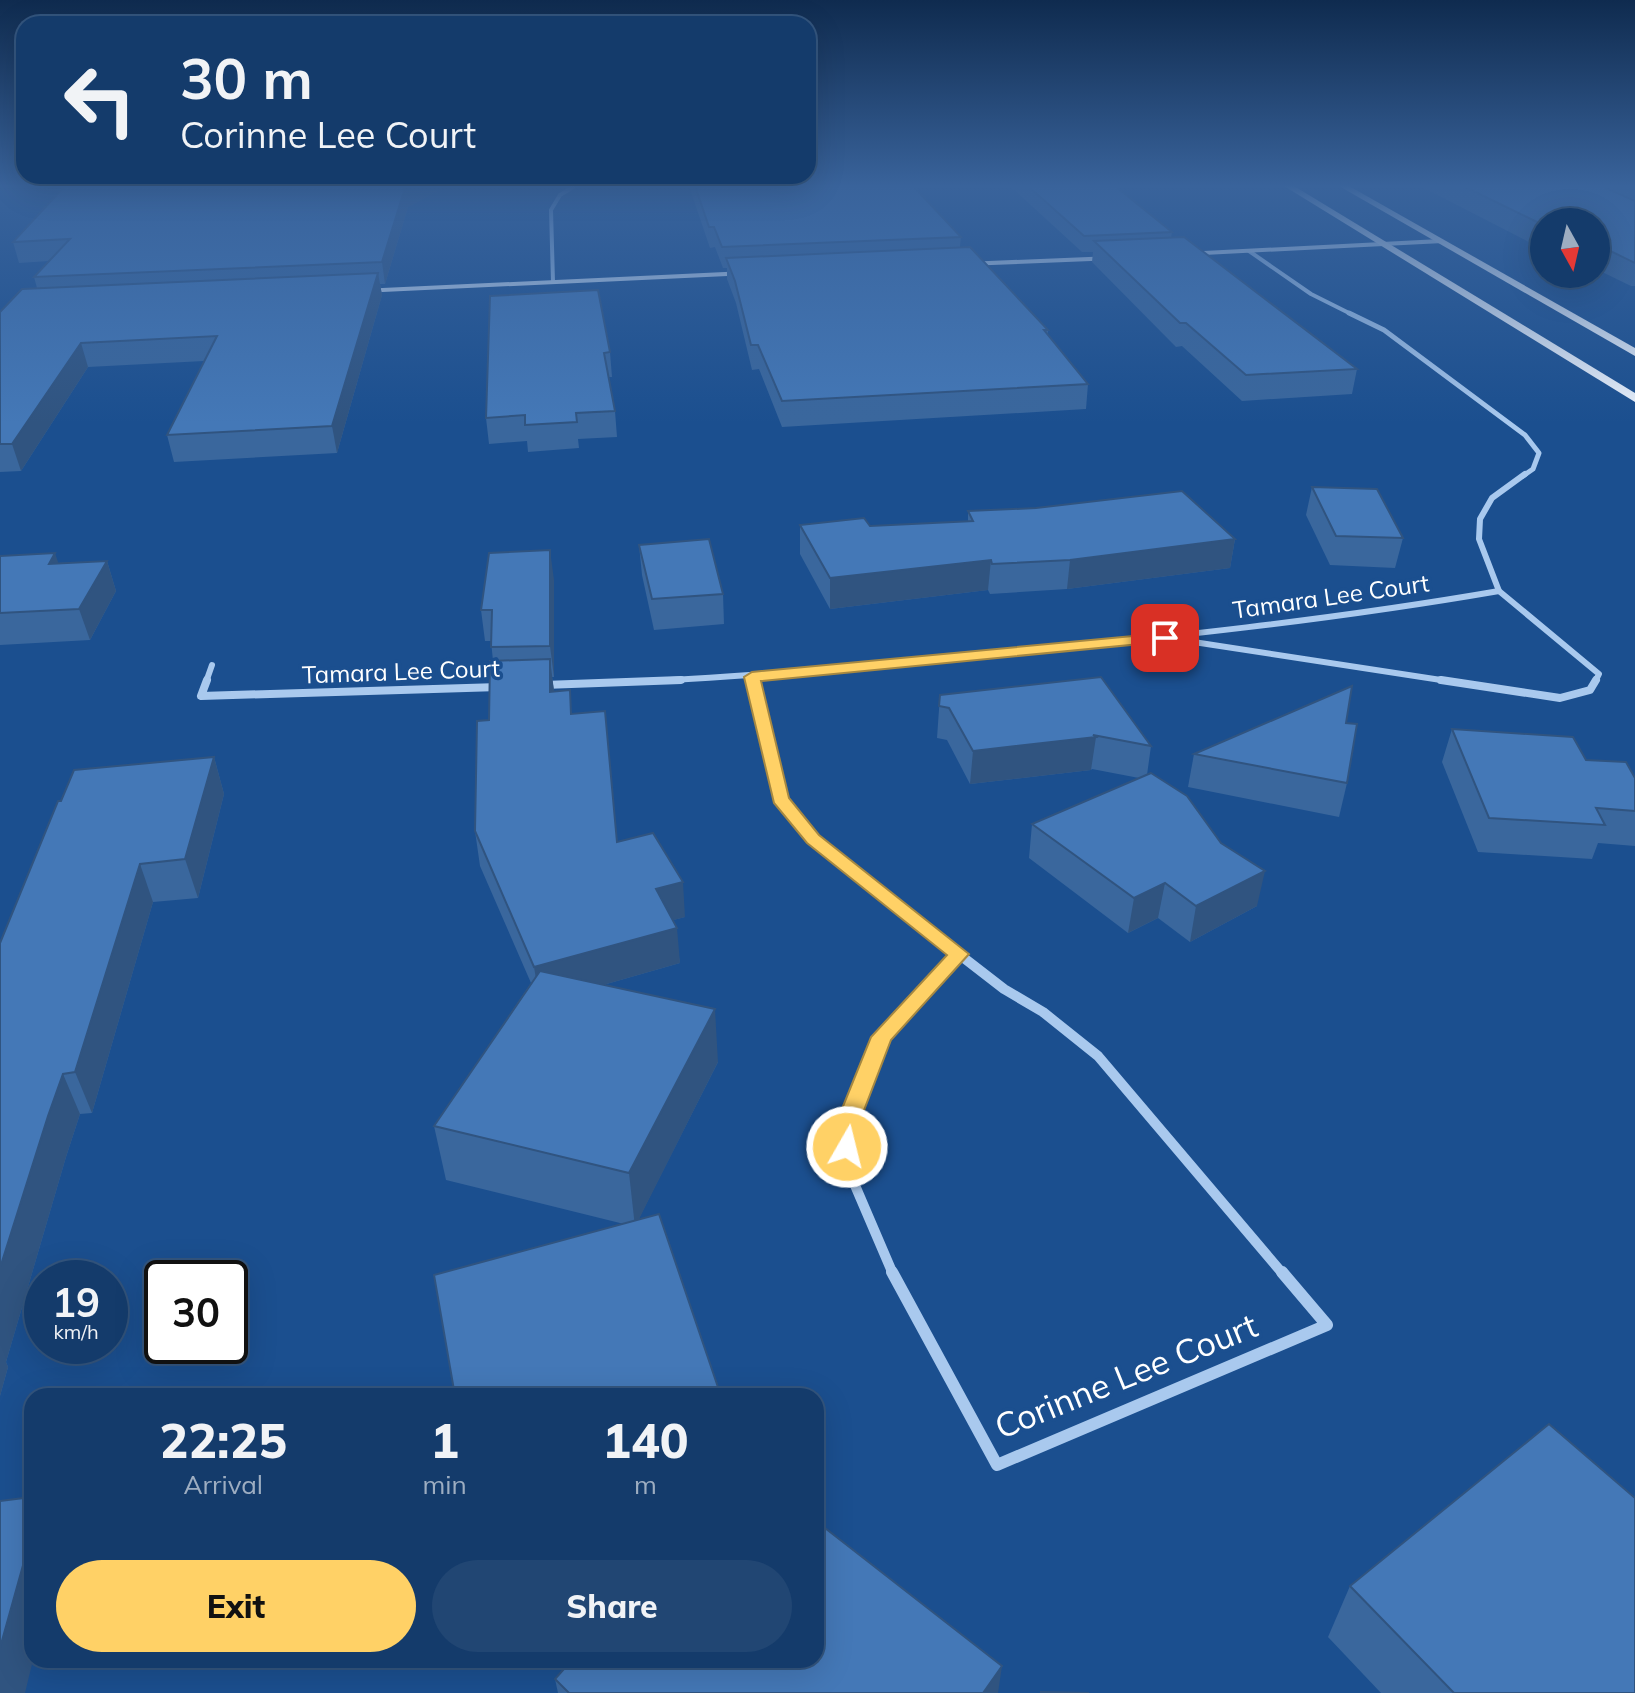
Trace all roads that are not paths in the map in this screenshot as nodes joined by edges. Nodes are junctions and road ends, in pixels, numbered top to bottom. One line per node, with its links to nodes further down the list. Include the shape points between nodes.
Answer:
1 (553, 265): 6 (street)
2 (1269, 265): 10 (street, via 1311,294 1384,330 1525,435 1539,453 1533,469 1492,498 1480,519 1479,539)
3 (1417, 265): 9 (main road)
4 (1482, 265): 8 (main road)
5 (759, 273): 6 (street)
6 (553, 282): 7 (street)
7 (347, 291)
8 (1635, 353)
9 (1635, 398)
10 (1499, 591): 11 (street, Tamara Lee Court); 11 (street, via 1599,674 1590,690 1560,698)
11 (1165, 638): 13 (street, Tamara Lee Court)
12 (212, 665): 15 (street, Tamara Lee Court, via 201,696)
13 (752, 677): 14 (street, Tamara Lee Court); 16 (street, Corinne Lee Court, via 780,799 813,839)
14 (533, 686)
15 (502, 687)
16 (959, 954): 16 (street, Corinne Lee Court, via 1098,1056 1327,1325 997,1465 894,1277 848,1169 846,1126 882,1037)

